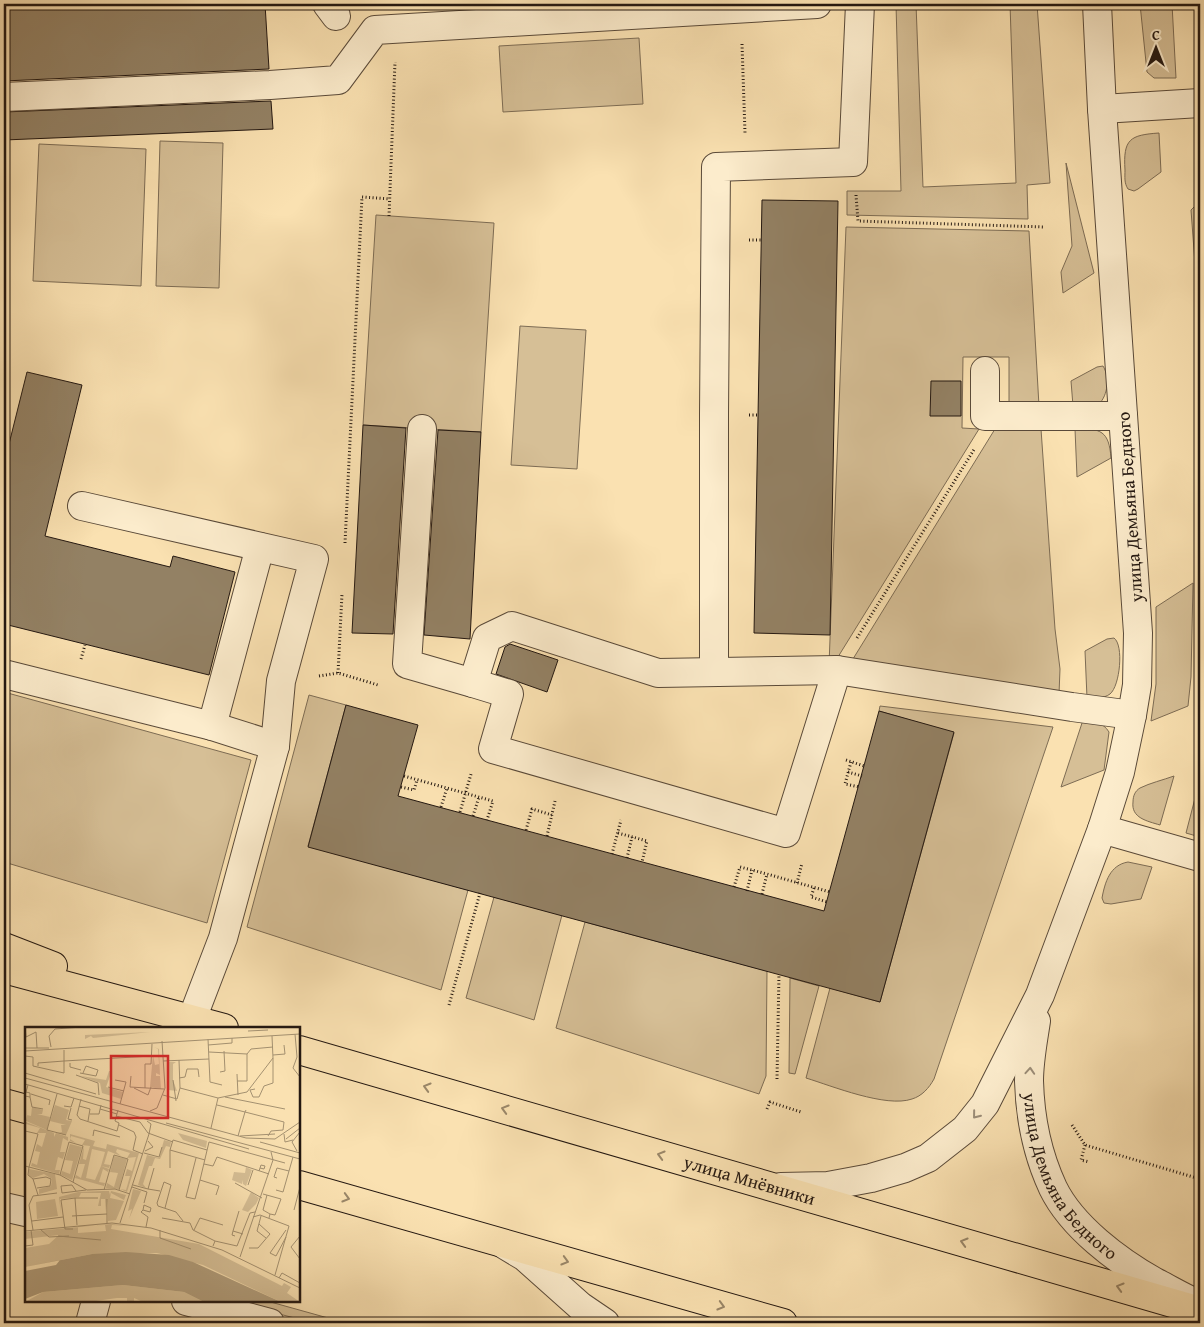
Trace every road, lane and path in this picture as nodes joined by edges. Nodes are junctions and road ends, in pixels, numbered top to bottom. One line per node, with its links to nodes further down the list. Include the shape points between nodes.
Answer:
1 (817, 4): 4 (street)
2 (860, 4): 9 (street)
3 (1097, 4): 8 (street, улица Демьяна Бедного)
4 (741, 9): 5 (street); 10 (path)
5 (397, 29): 6 (street, via 375,30 338,80); 11 (path)
6 (4, 97)
7 (1200, 103): 8 (street)
8 (1102, 108): 16 (street, улица Демьяна Бедного)
9 (853, 162): 10 (street); 13 (path, via 858,221)
10 (746, 166): 23 (street, via 716,167)
11 (390, 199): 12 (path); 20 (path, via 362,197)
12 (389, 216)
13 (1044, 227)
14 (985, 371): 15 (street, via 985,416)
15 (995, 416): 16 (street); 22 (path)
16 (1123, 416): 29 (street, улица Демьяна Бедного, via 1138,633 1137,684)
17 (422, 429): 27 (street, via 408,664)
18 (82, 506): 19 (street)
19 (260, 547): 26 (street, via 314,559); 30 (street)
20 (345, 547)
21 (343, 586): 24 (path)
22 (837, 670): 23 (street); 27 (street, via 786,833 493,749 509,694); 29 (street)
23 (714, 672): 27 (street, via 658,673 512,626 487,638)
24 (338, 673): 26 (path); 28 (path)
25 (4, 674): 30 (street)
26 (281, 681): 33 (street)
27 (473, 683)
28 (385, 687)
29 (1132, 715): 50 (street, улица Демьяна Бедного, via 1120,772)
30 (212, 726): 33 (street)
31 (1195, 742): 32 (path)
32 (1200, 742)
33 (276, 746): 73 (street, via 223,938)
34 (851, 762): 36 (path)
35 (472, 771): 43 (path)
36 (848, 772): 38 (path); 41 (path, via 845,784)
37 (404, 776): 39 (path)
38 (862, 776)
39 (417, 780): 40 (path, via 414,790); 42 (path)
40 (401, 787)
41 (859, 787)
42 (447, 788): 43 (path); 45 (path)
43 (466, 793): 44 (path); 46 (path)
44 (479, 797): 48 (path); 49 (path, via 492,801)
45 (441, 807)
46 (460, 812)
47 (552, 815): 51 (path, via 532,809)
48 (473, 816)
49 (487, 820)
50 (1102, 829): 54 (street); 71 (street, улица Демьяна Бедного)
51 (526, 830)
52 (618, 833): 53 (path)
53 (632, 837): 55 (path); 57 (path, via 647,841)
54 (1200, 857)
55 (627, 858)
56 (804, 858): 60 (path)
57 (642, 862)
58 (752, 870): 59 (path); 61 (path, via 740,867); 63 (path)
59 (767, 874): 60 (path); 66 (path)
60 (797, 883): 62 (path)
61 (734, 887)
62 (814, 888): 64 (path); 67 (path, via 811,897)
63 (747, 890)
64 (830, 892)
65 (480, 893): 72 (path)
66 (762, 894)
67 (827, 902)
68 (4, 947): 73 (main road)
69 (4, 969): 73 (main road)
70 (779, 974): 76 (path)
71 (1040, 995): 86 (street, улица Демьяна Бедного, one-way to 86, via 985,1104 966,1129 928,1158 871,1178 828,1186); 92 (street, улица Демьяна Бедного, one-way to 71, via 1138,1272 1104,1248 1073,1218 1054,1189 1039,1150 1031,1110 1031,1050)
72 (449, 1005)
73 (192, 1019): 74 (main road)
74 (220, 1027)
75 (300, 1050): 86 (main road, улица Мнёвники, one-way to 75)
76 (777, 1079)
77 (4, 1103): 78 (main road)
78 (25, 1109)
79 (767, 1109): 80 (path, via 770,1102)
80 (800, 1112)
81 (1072, 1125): 82 (path)
82 (1085, 1145): 83 (path, via 1081,1160); 84 (path)
83 (1089, 1162)
84 (1200, 1179)
85 (300, 1185): 89 (main road, one-way to 89)
86 (775, 1188): 93 (main road, улица Мнёвники, one-way to 86)
87 (4, 1207): 88 (street)
88 (25, 1212)
89 (501, 1243): 96 (street, via 525,1257 580,1306); 97 (main road, one-way to 97)
90 (96, 1302): 94 (street)
91 (190, 1302): 95 (street)
92 (1200, 1305)
93 (1200, 1311)
94 (90, 1323)
95 (270, 1323)
96 (605, 1323)
97 (783, 1323)

